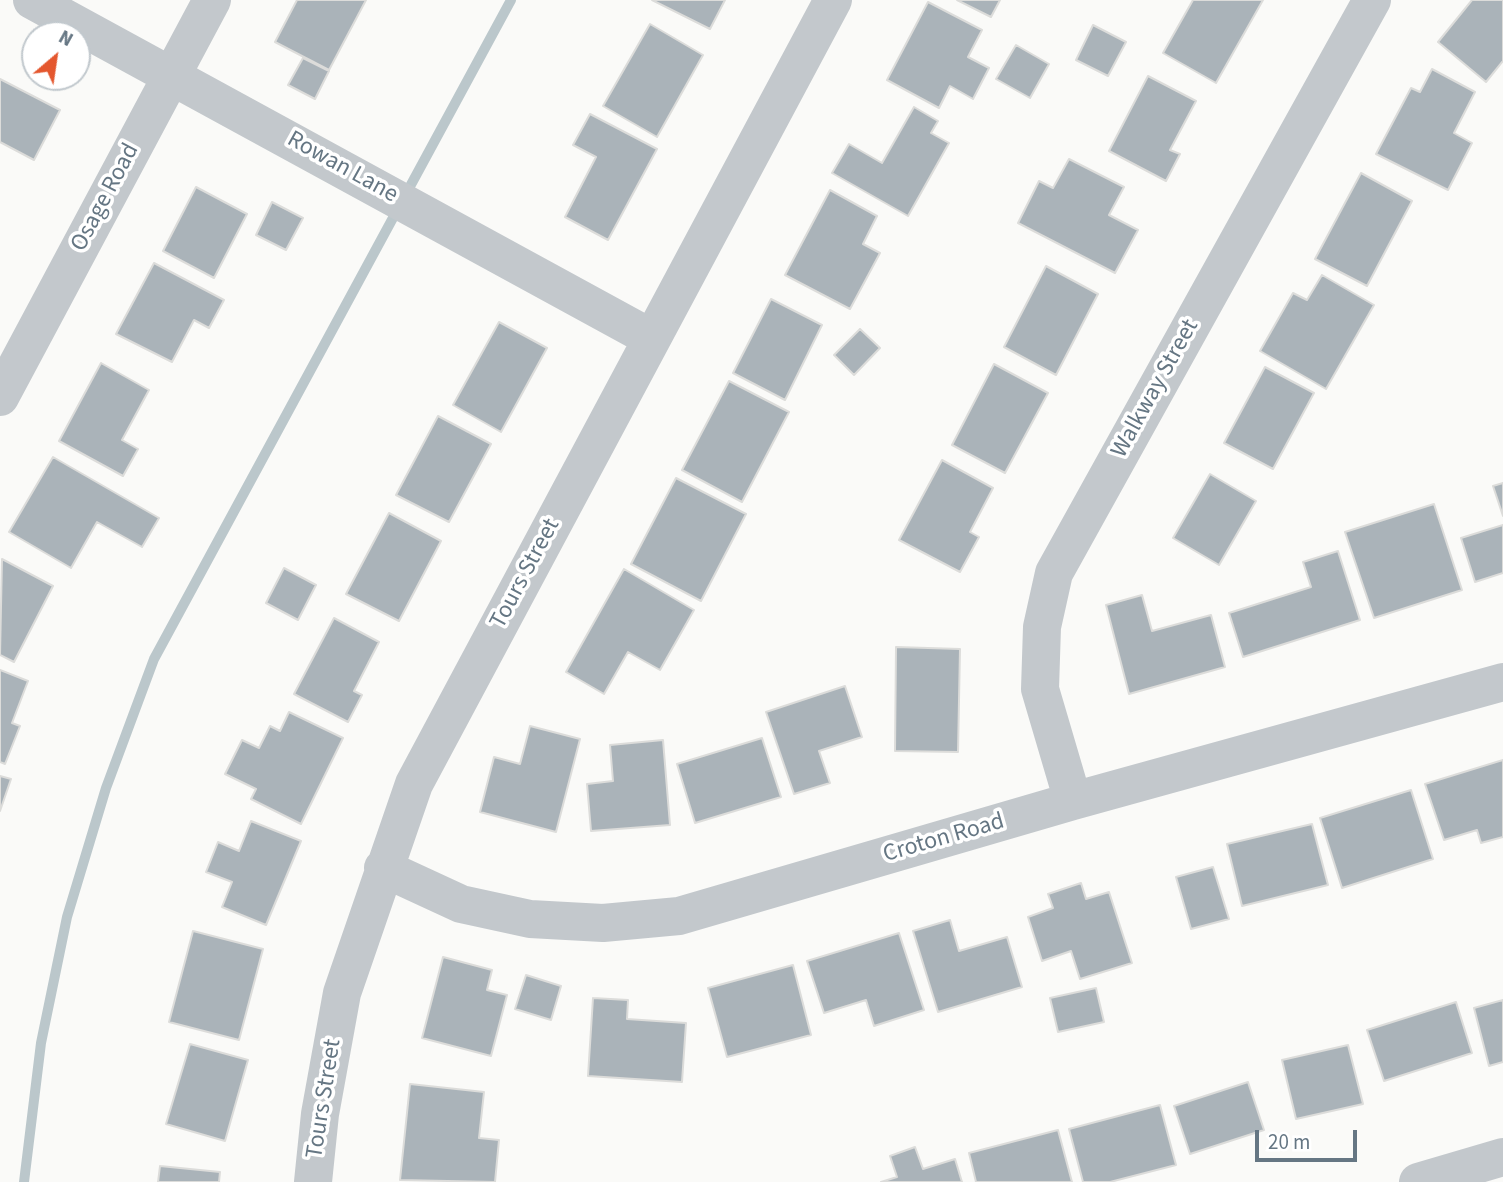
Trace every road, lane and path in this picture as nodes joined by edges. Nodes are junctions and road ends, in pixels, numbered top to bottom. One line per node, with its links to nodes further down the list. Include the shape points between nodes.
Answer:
1 (32, 0): 5 (street, Rowan Lane)
2 (212, 0): 5 (street, Osage Road)
3 (833, 0): 6 (street, Tours Street)
4 (1372, 0): 9 (street, Walkway Street, via 1054,573 1042,627 1040,689)
5 (172, 76): 6 (street, Rowan Lane); 7 (street, Osage Road)
6 (652, 338): 10 (street, Tours Street, via 414,784)
7 (0, 397)
8 (1503, 682): 9 (street, Croton Road)
9 (1073, 801): 10 (street, Croton Road, via 679,916 603,923 530,919 461,904)
10 (383, 868): 12 (street, Tours Street, via 342,993)
11 (1503, 1157): 13 (street)
12 (313, 1182)
13 (1418, 1182)

